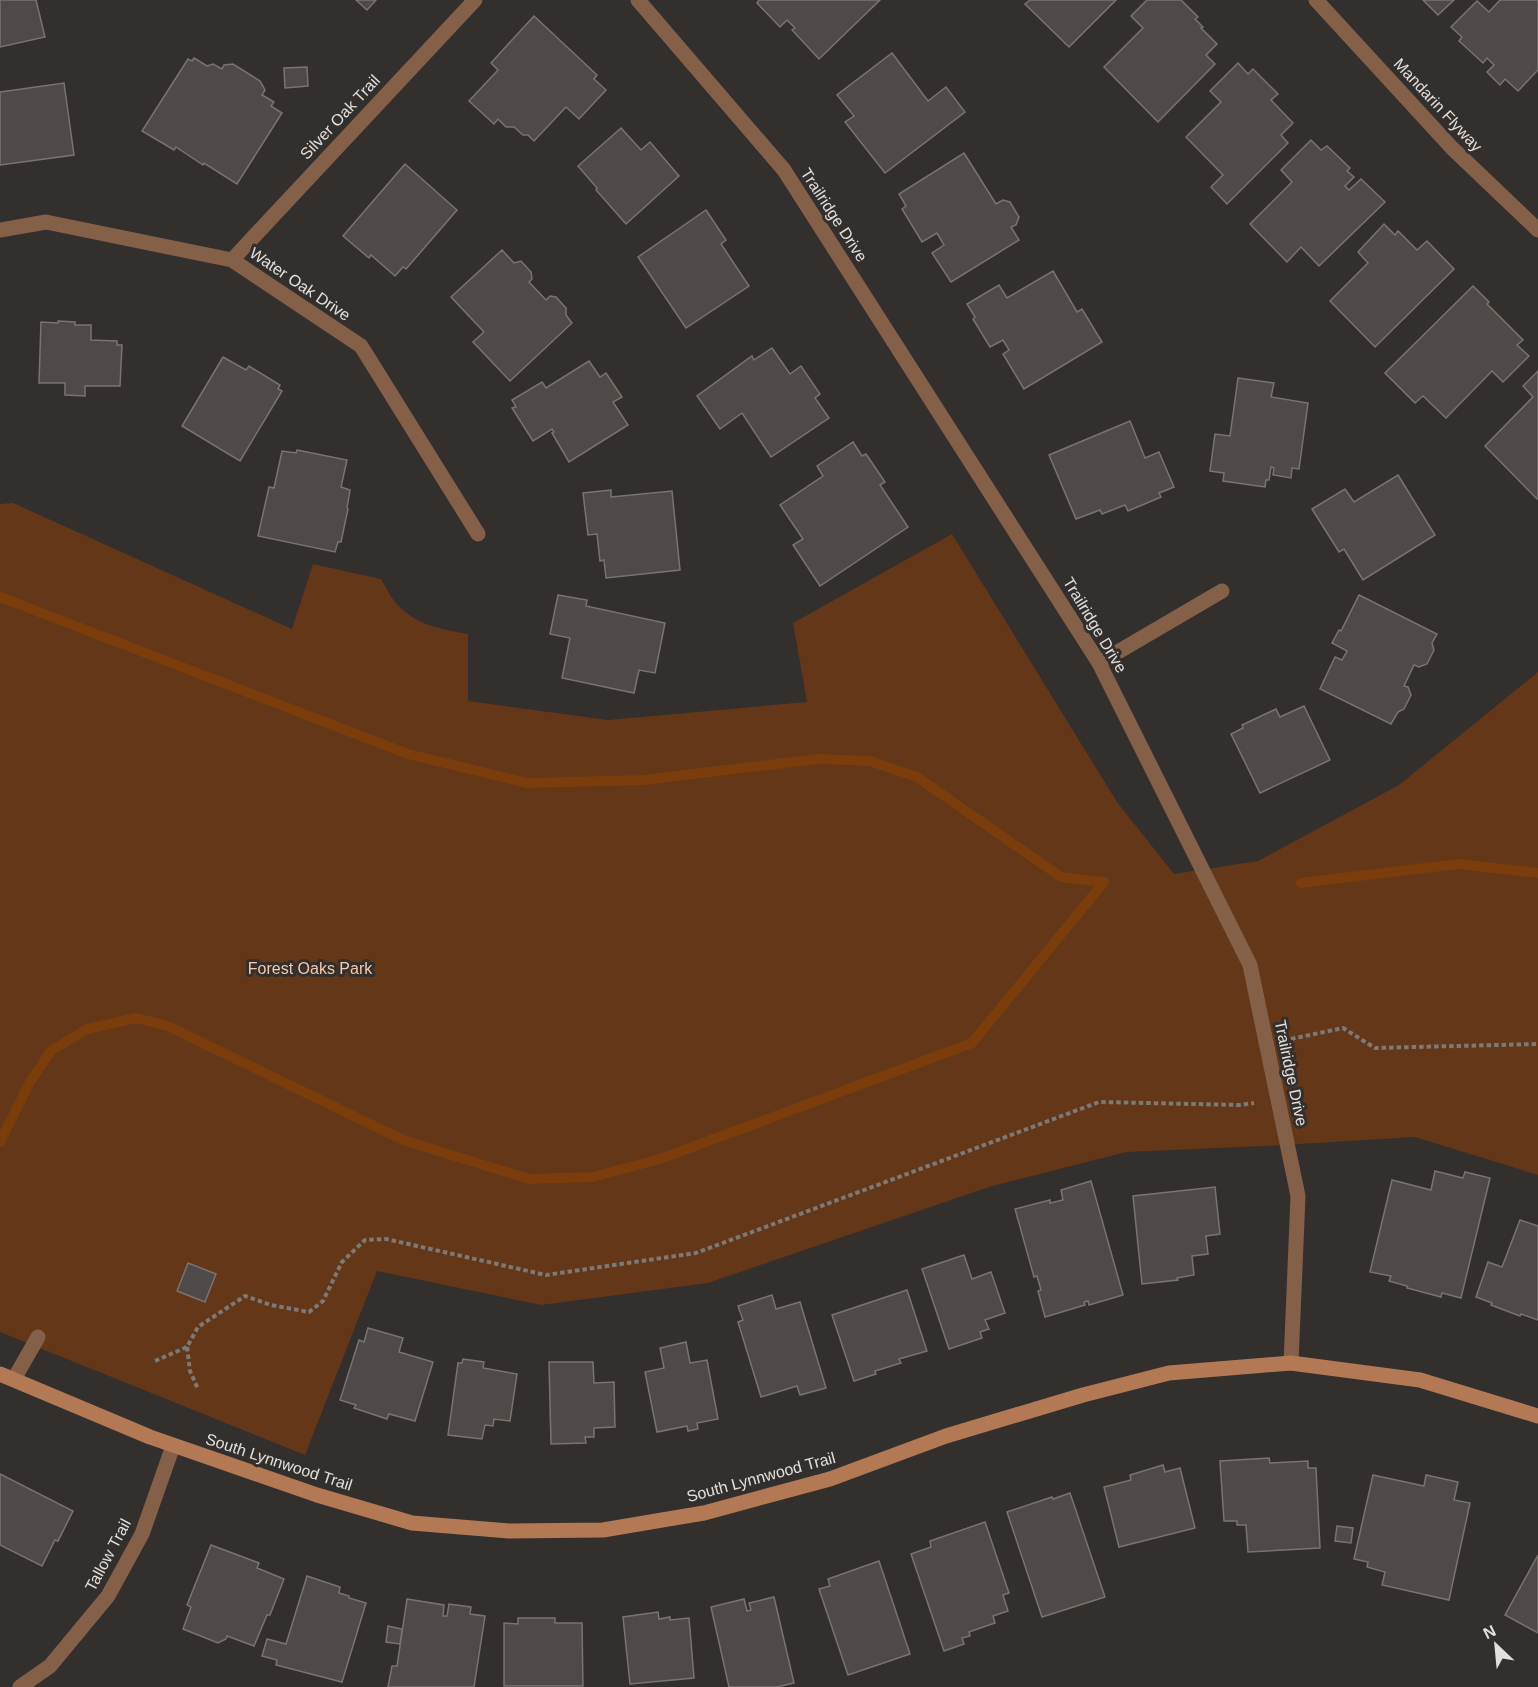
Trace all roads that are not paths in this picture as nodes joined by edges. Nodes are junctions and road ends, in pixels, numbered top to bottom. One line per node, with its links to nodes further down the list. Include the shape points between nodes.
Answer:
1 (475, 0): 6 (street, Silver Oak Trail)
2 (638, 0): 9 (street, Trailridge Drive, via 784,170)
3 (1316, 0): 5 (street, Mandarin Flyway, via 1452,148)
4 (0, 230): 6 (street, Water Oak Drive, via 46,222)
5 (1538, 230)
6 (232, 260): 7 (street, Water Oak Drive, via 361,346)
7 (478, 534)
8 (1222, 591): 9 (street)
9 (1099, 663): 11 (street, Trailridge Drive, via 1250,965 1298,1196)
10 (38, 1336): 12 (street)
11 (1291, 1363): 13 (street, South Lynnwood Trail, via 1420,1380); 14 (street, South Lynnwood Trail, via 1169,1373 946,1436 830,1479 704,1513 603,1530 509,1532 412,1523)
12 (7, 1377): 14 (street, South Lynnwood Trail)
13 (1538, 1416)
14 (173, 1446): 15 (street, Tallow Trail, via 142,1534 108,1596 50,1666)
15 (20, 1687)

